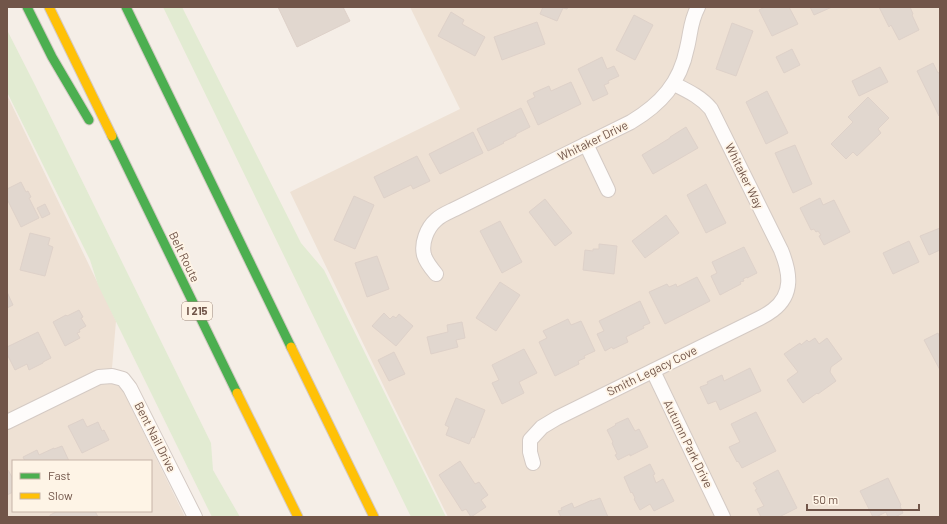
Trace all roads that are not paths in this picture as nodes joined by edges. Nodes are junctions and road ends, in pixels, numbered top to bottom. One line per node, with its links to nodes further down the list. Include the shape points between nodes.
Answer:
1 (27, 7): 6 (highway)
2 (49, 7): 10 (highway, Belt Route / I 215)
3 (126, 7): 18 (highway)
4 (698, 7): 5 (street, Whitaker Drive, via 682,67)
5 (674, 84): 7 (street, Whitaker Drive, via 655,106 644,114); 12 (street, Whitaker Way, via 693,93 711,109 781,250 786,262)
6 (94, 129)
7 (586, 144): 9 (street); 11 (street, Whitaker Drive, via 437,219 431,225 423,246 424,255)
8 (121, 175): 10 (highway)
9 (608, 190)
10 (166, 248): 17 (highway, Belt Route / I 215)
11 (436, 274)
12 (788, 285): 13 (street, Smith Legacy Cove, via 782,299 773,310)
13 (653, 371): 15 (street, Smith Legacy Cove, via 557,418 542,428 530,440); 19 (street, Autumn Park Drive)
14 (7, 422): 16 (street, Bent Nail Drive, via 99,377 112,376 123,379 130,388)
15 (533, 463)
16 (191, 515)
17 (298, 517)
18 (374, 517)
19 (723, 517)

